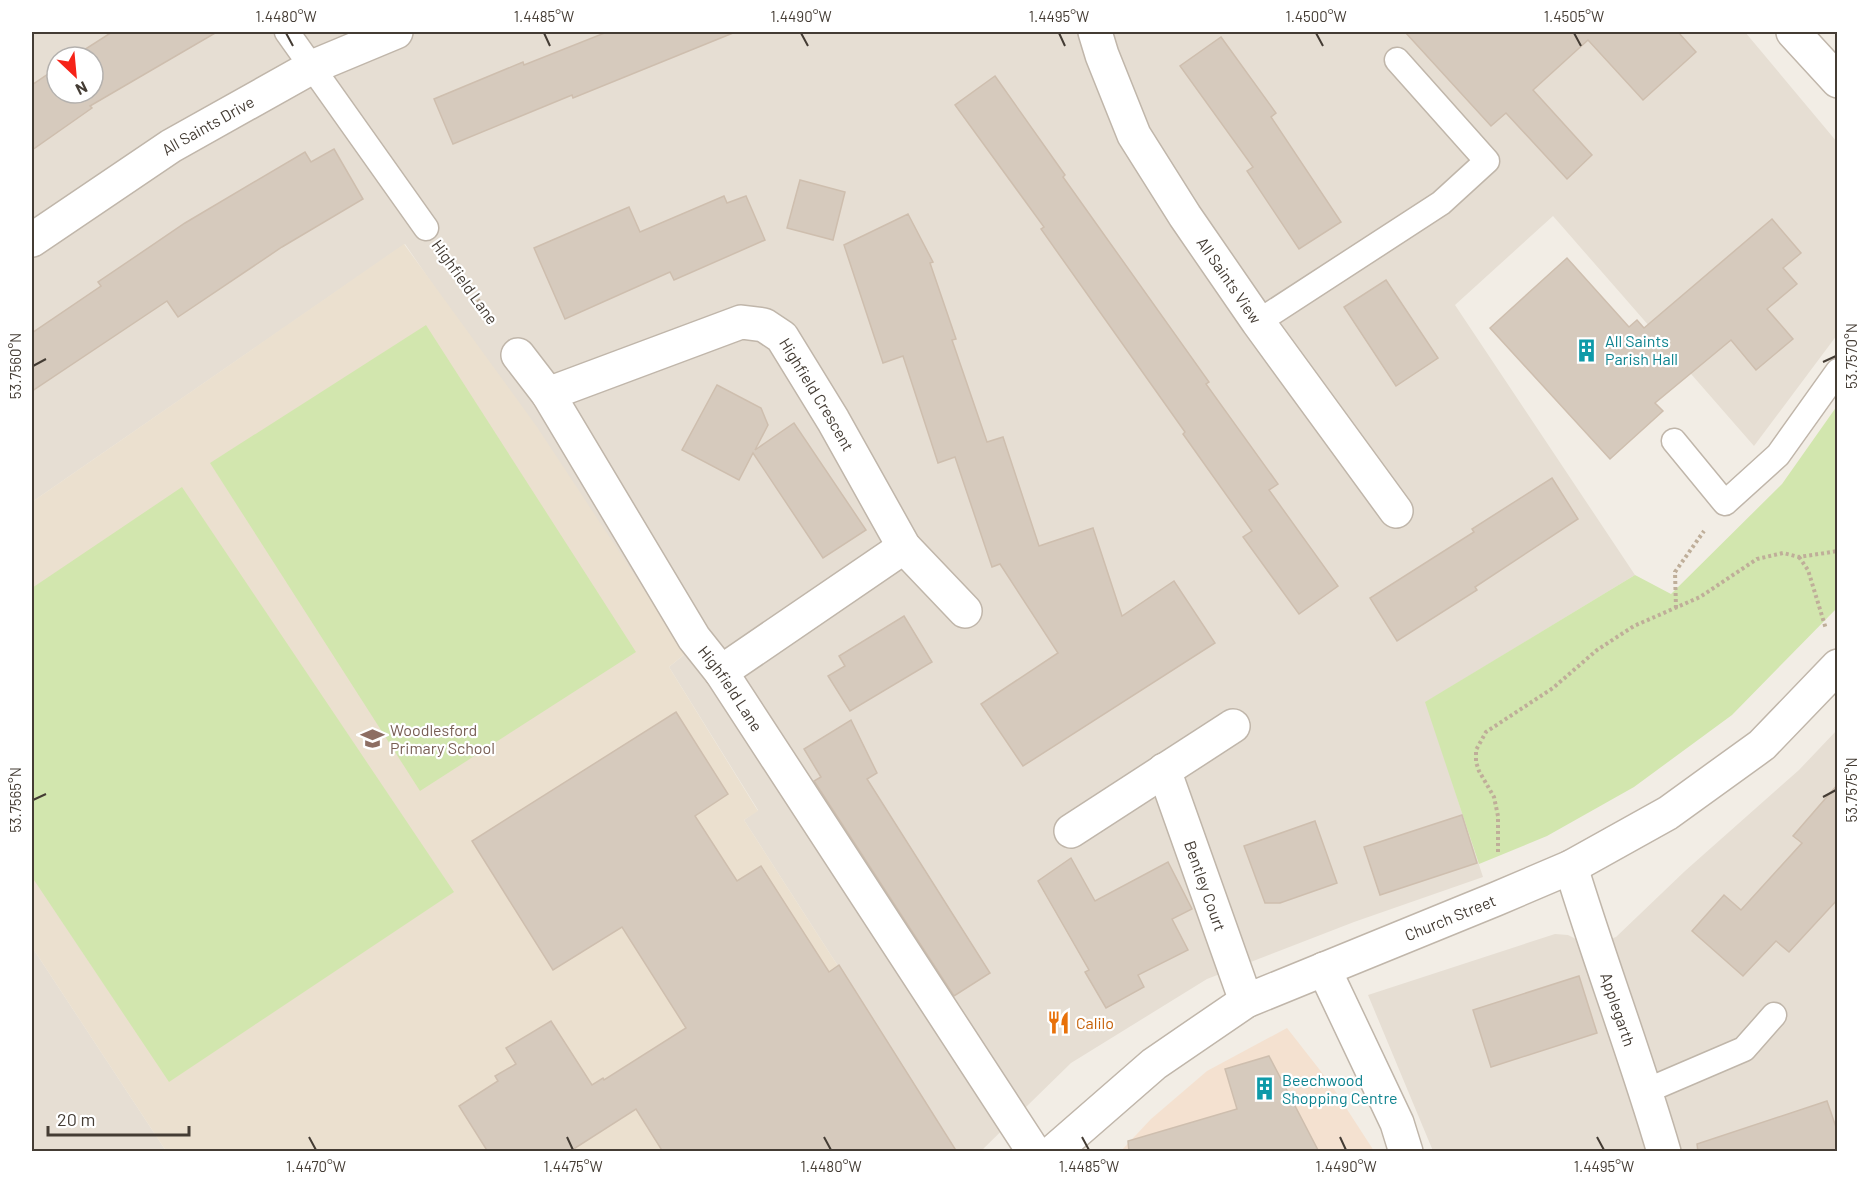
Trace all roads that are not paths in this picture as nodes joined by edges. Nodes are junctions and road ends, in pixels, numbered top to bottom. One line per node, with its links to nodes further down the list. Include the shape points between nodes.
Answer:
1 (287, 32): 6 (lane)
2 (396, 32): 6 (street, All Saints Drive)
3 (1095, 32): 10 (street, All Saints View, via 1134,135)
4 (1793, 32): 7 (street)
5 (1397, 60): 10 (lane, via 1486,161 1441,203)
6 (312, 67): 8 (lane); 9 (street, All Saints Drive, via 171,146)
7 (1838, 81)
8 (426, 228)
9 (32, 240)
10 (1258, 322): 15 (street, All Saints View)
11 (519, 355): 13 (street, Highfield Lane)
12 (1838, 371): 14 (lane, via 1778,455 1725,503)
13 (548, 394): 16 (street, Highfield Crescent, via 741,322 764,325 782,337); 19 (street, Highfield Lane, via 694,638)
14 (1674, 441)
15 (1396, 511)
16 (904, 547): 17 (street, Highfield Crescent); 19 (street)
17 (965, 611)
18 (1837, 666): 23 (street, Church Street, via 1762,745 1668,813)
19 (721, 672): 28 (street, Highfield Lane)
20 (1233, 726): 21 (street)
21 (1164, 770): 22 (street); 25 (street, Bentley Court)
22 (1071, 831)
23 (1571, 867): 24 (street, Church Street); 27 (street, Applegarth)
24 (1324, 969): 25 (street, Church Street); 30 (street, via 1397,1124)
25 (1246, 1001): 29 (street, Church Street, via 1154,1064)
26 (1774, 1015): 27 (lane, via 1744,1049)
27 (1646, 1091): 31 (street, Applegarth)
28 (1034, 1152)
29 (1053, 1152)
30 (1406, 1152)
31 (1664, 1152)

